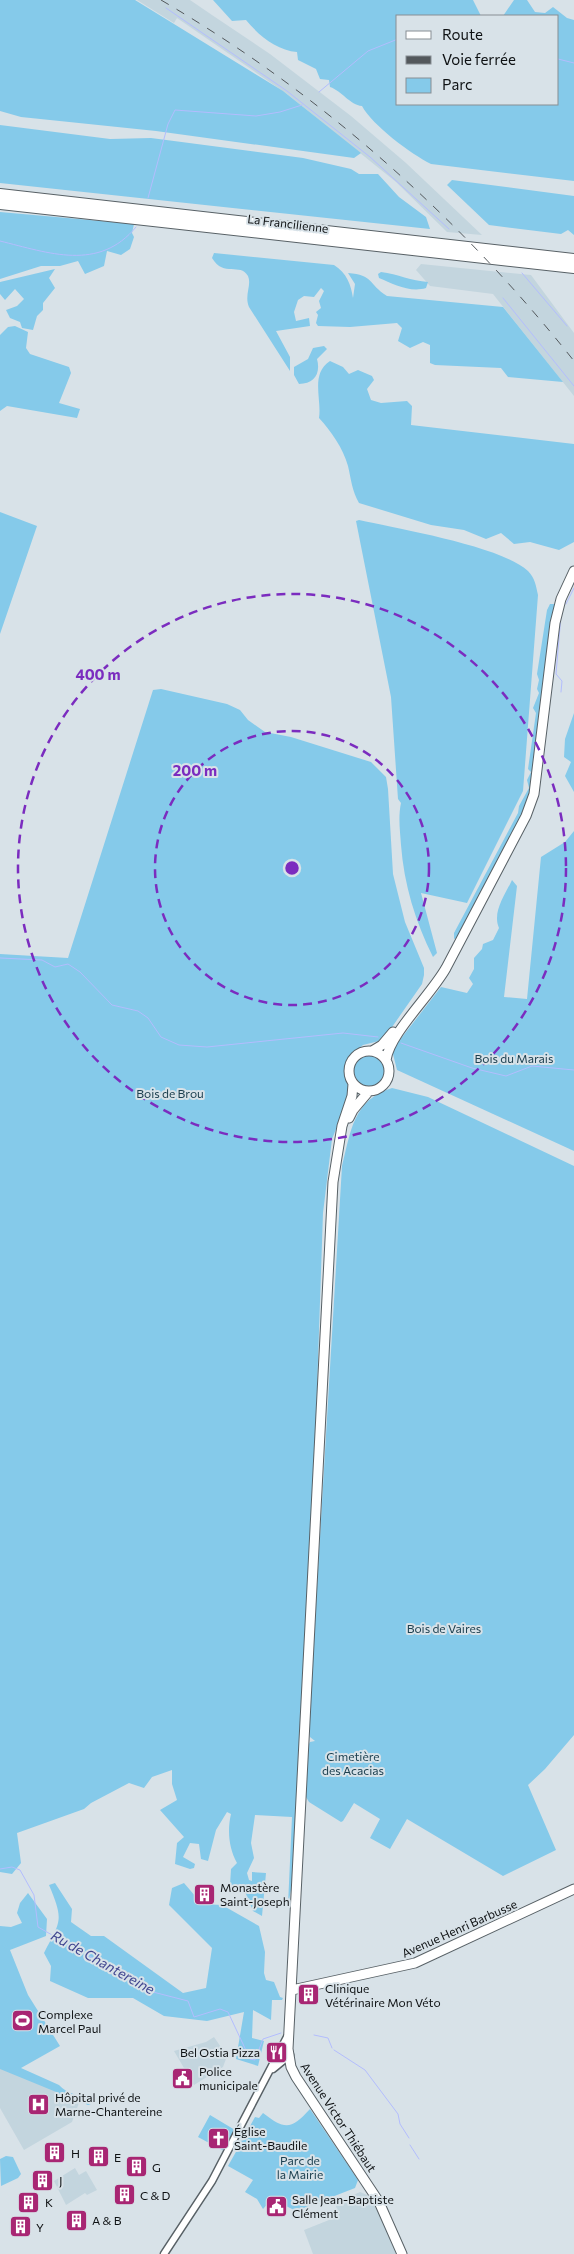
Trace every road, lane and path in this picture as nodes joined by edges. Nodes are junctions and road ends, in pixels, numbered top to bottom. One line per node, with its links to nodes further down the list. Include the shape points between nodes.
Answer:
1 (0, 194): 3 (highway, La Francilienne)
2 (0, 204): 4 (highway, La Francilienne)
3 (574, 258)
4 (574, 268)
5 (574, 571): 7 (main road)
6 (574, 576): 7 (main road)
7 (560, 606): 8 (main road, via 555,623 534,794 526,816)
8 (456, 948): 9 (main road, via 382,1045); 10 (main road, via 438,982 392,1042)
9 (372, 1051): 10 (main road); 11 (main road, via 360,1053 351,1062)
10 (386, 1060): 12 (main road, via 389,1068 386,1082 382,1087)
11 (353, 1084): 12 (main road); 13 (main road)
12 (369, 1091): 13 (main road, via 353,1110)
13 (338, 1143): 15 (main road, Avenue Victor Thiébaut, via 333,1182)
14 (574, 1889): 15 (main road, Avenue Henri Barbusse, via 415,1964)
15 (292, 1990): 16 (main road, Avenue Victor Thiébaut)
16 (287, 2059): 17 (street, via 271,2072 212,2181); 18 (main road, Avenue Victor Thiébaut, via 305,2092 385,2213); 19 (main road, Avenue Victor Thiébaut, via 387,2208)
17 (164, 2254)
18 (402, 2254)
19 (407, 2254)

